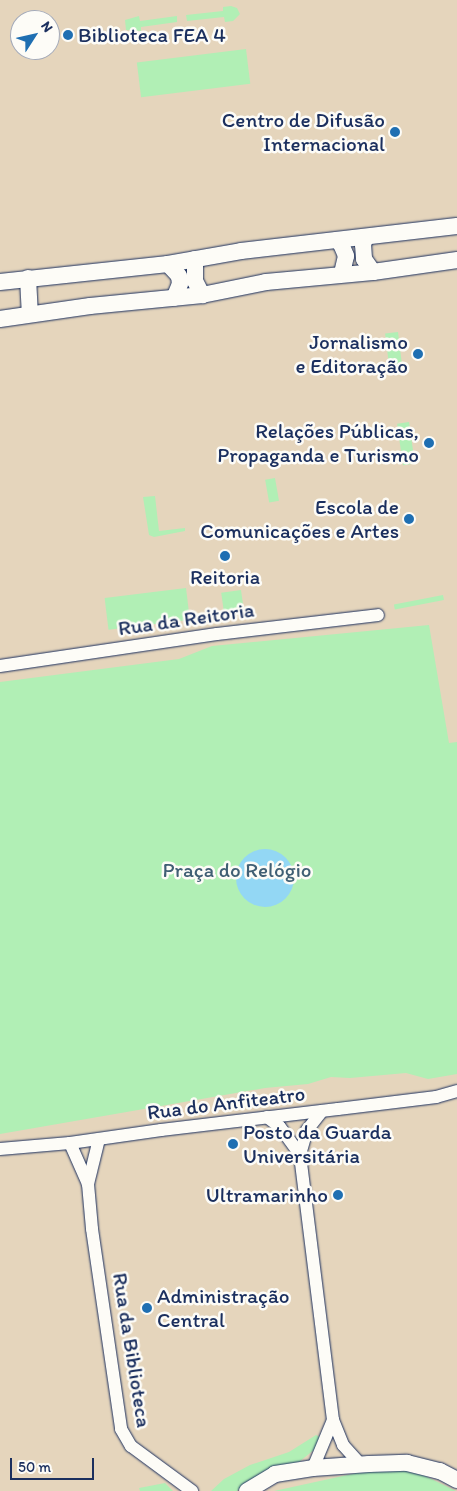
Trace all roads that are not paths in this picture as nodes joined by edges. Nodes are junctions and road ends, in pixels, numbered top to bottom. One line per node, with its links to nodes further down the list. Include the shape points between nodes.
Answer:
1 (457, 226): 2 (street)
2 (366, 237): 3 (street); 7 (street, via 364,259)
3 (337, 240): 4 (street); 8 (street, via 346,256)
4 (195, 259): 6 (street); 11 (street, via 195,281)
5 (457, 260): 7 (street)
6 (168, 264): 9 (street); 12 (street, via 179,276 180,284)
7 (373, 272): 8 (street)
8 (342, 273): 11 (street, via 266,282)
9 (28, 278): 10 (street); 13 (street)
10 (0, 282)
11 (202, 295): 12 (street)
12 (174, 298): 13 (street)
13 (30, 314): 14 (street)
14 (0, 319)
15 (378, 615): 16 (street, Rua da Reitoria, via 217,634)
16 (0, 666)
17 (457, 1091): 18 (street, Rua do Anfiteatro, via 436,1097)
18 (322, 1111): 19 (street, Rua do Anfiteatro); 23 (street, via 307,1130)
19 (267, 1117): 20 (street, Rua do Anfiteatro); 23 (street)
20 (99, 1139): 21 (street, Rua do Anfiteatro); 24 (street, Rua da Biblioteca)
21 (70, 1144): 22 (street, Rua do Anfiteatro); 24 (street, Rua da Biblioteca)
22 (0, 1149)
23 (300, 1154): 25 (street)
24 (88, 1184): 29 (street, Rua da Biblioteca, via 121,1428 130,1446)
25 (333, 1420): 26 (street, via 344,1444); 27 (street)
26 (361, 1465): 27 (street); 28 (street, via 408,1463 440,1471)
27 (313, 1468): 30 (street, via 275,1474)
28 (457, 1480)
29 (192, 1491)
30 (247, 1491)

